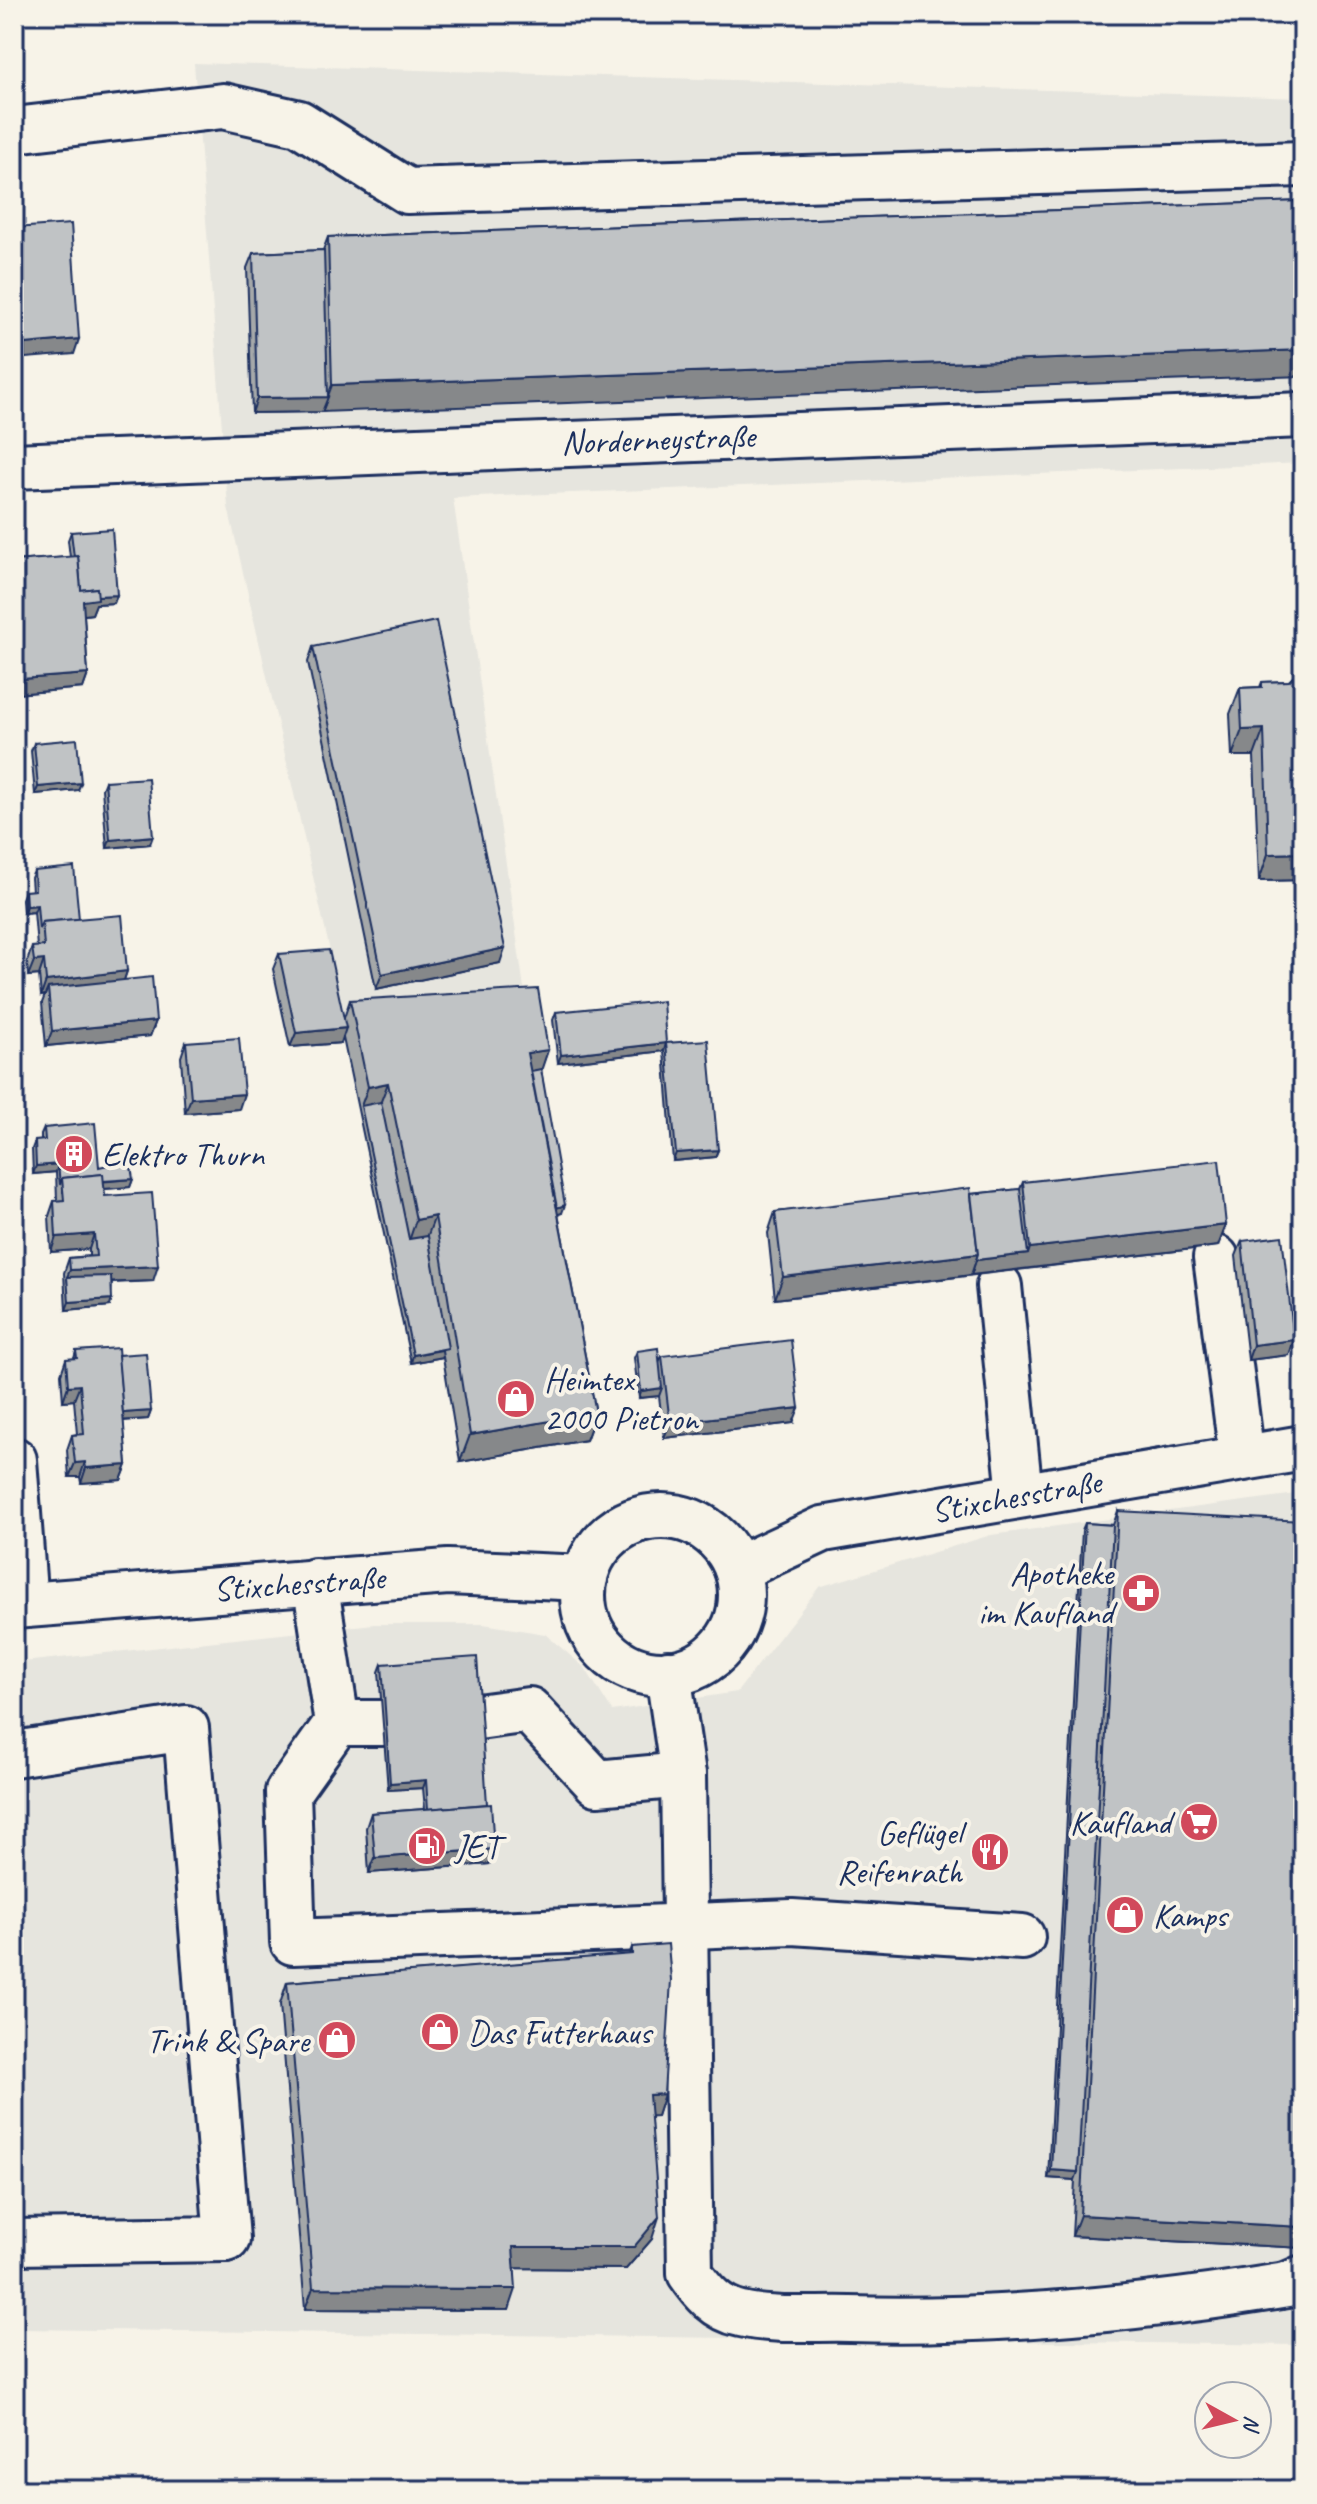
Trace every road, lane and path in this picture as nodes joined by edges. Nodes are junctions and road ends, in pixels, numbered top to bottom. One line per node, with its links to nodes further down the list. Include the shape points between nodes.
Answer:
1 (14, 130): 2 (street, via 223,106 299,123 407,191)
2 (1303, 164)
3 (1303, 415): 4 (street, Norderneystraße)
4 (14, 466)
5 (1216, 1258): 8 (street)
6 (999, 1286): 10 (street)
7 (1303, 1448): 8 (street, Stixchesstraße)
8 (1242, 1458): 10 (street, Stixchesstraße)
9 (14, 1460): 14 (street)
10 (1020, 1495): 11 (street, Stixchesstraße, via 823,1529)
11 (737, 1569): 12 (street, via 725,1546 706,1529 683,1518 657,1515 610,1534 594,1554); 15 (street, via 738,1616 728,1638 692,1668)
12 (585, 1578): 13 (street, Stixchesstraße, via 448,1572); 15 (street, via 589,1626 603,1647 621,1663)
13 (315, 1581): 14 (street, Stixchesstraße); 17 (street)
14 (20, 1606)
15 (668, 1673): 21 (street)
16 (478, 1717): 21 (street, via 529,1710 597,1783)
17 (337, 1723): 18 (street); 22 (street, via 288,1792 293,1942)
18 (383, 1723)
19 (14, 1745): 20 (street)
20 (14, 1754): 24 (street, via 186,1728 227,2239)
21 (683, 1775): 22 (street)
22 (688, 1924): 23 (street, via 792,1922); 25 (street, via 690,2273 719,2305 740,2314 773,2317 1004,2317 1169,2305)
23 (1022, 1937)
24 (14, 2242)
25 (1298, 2285)

